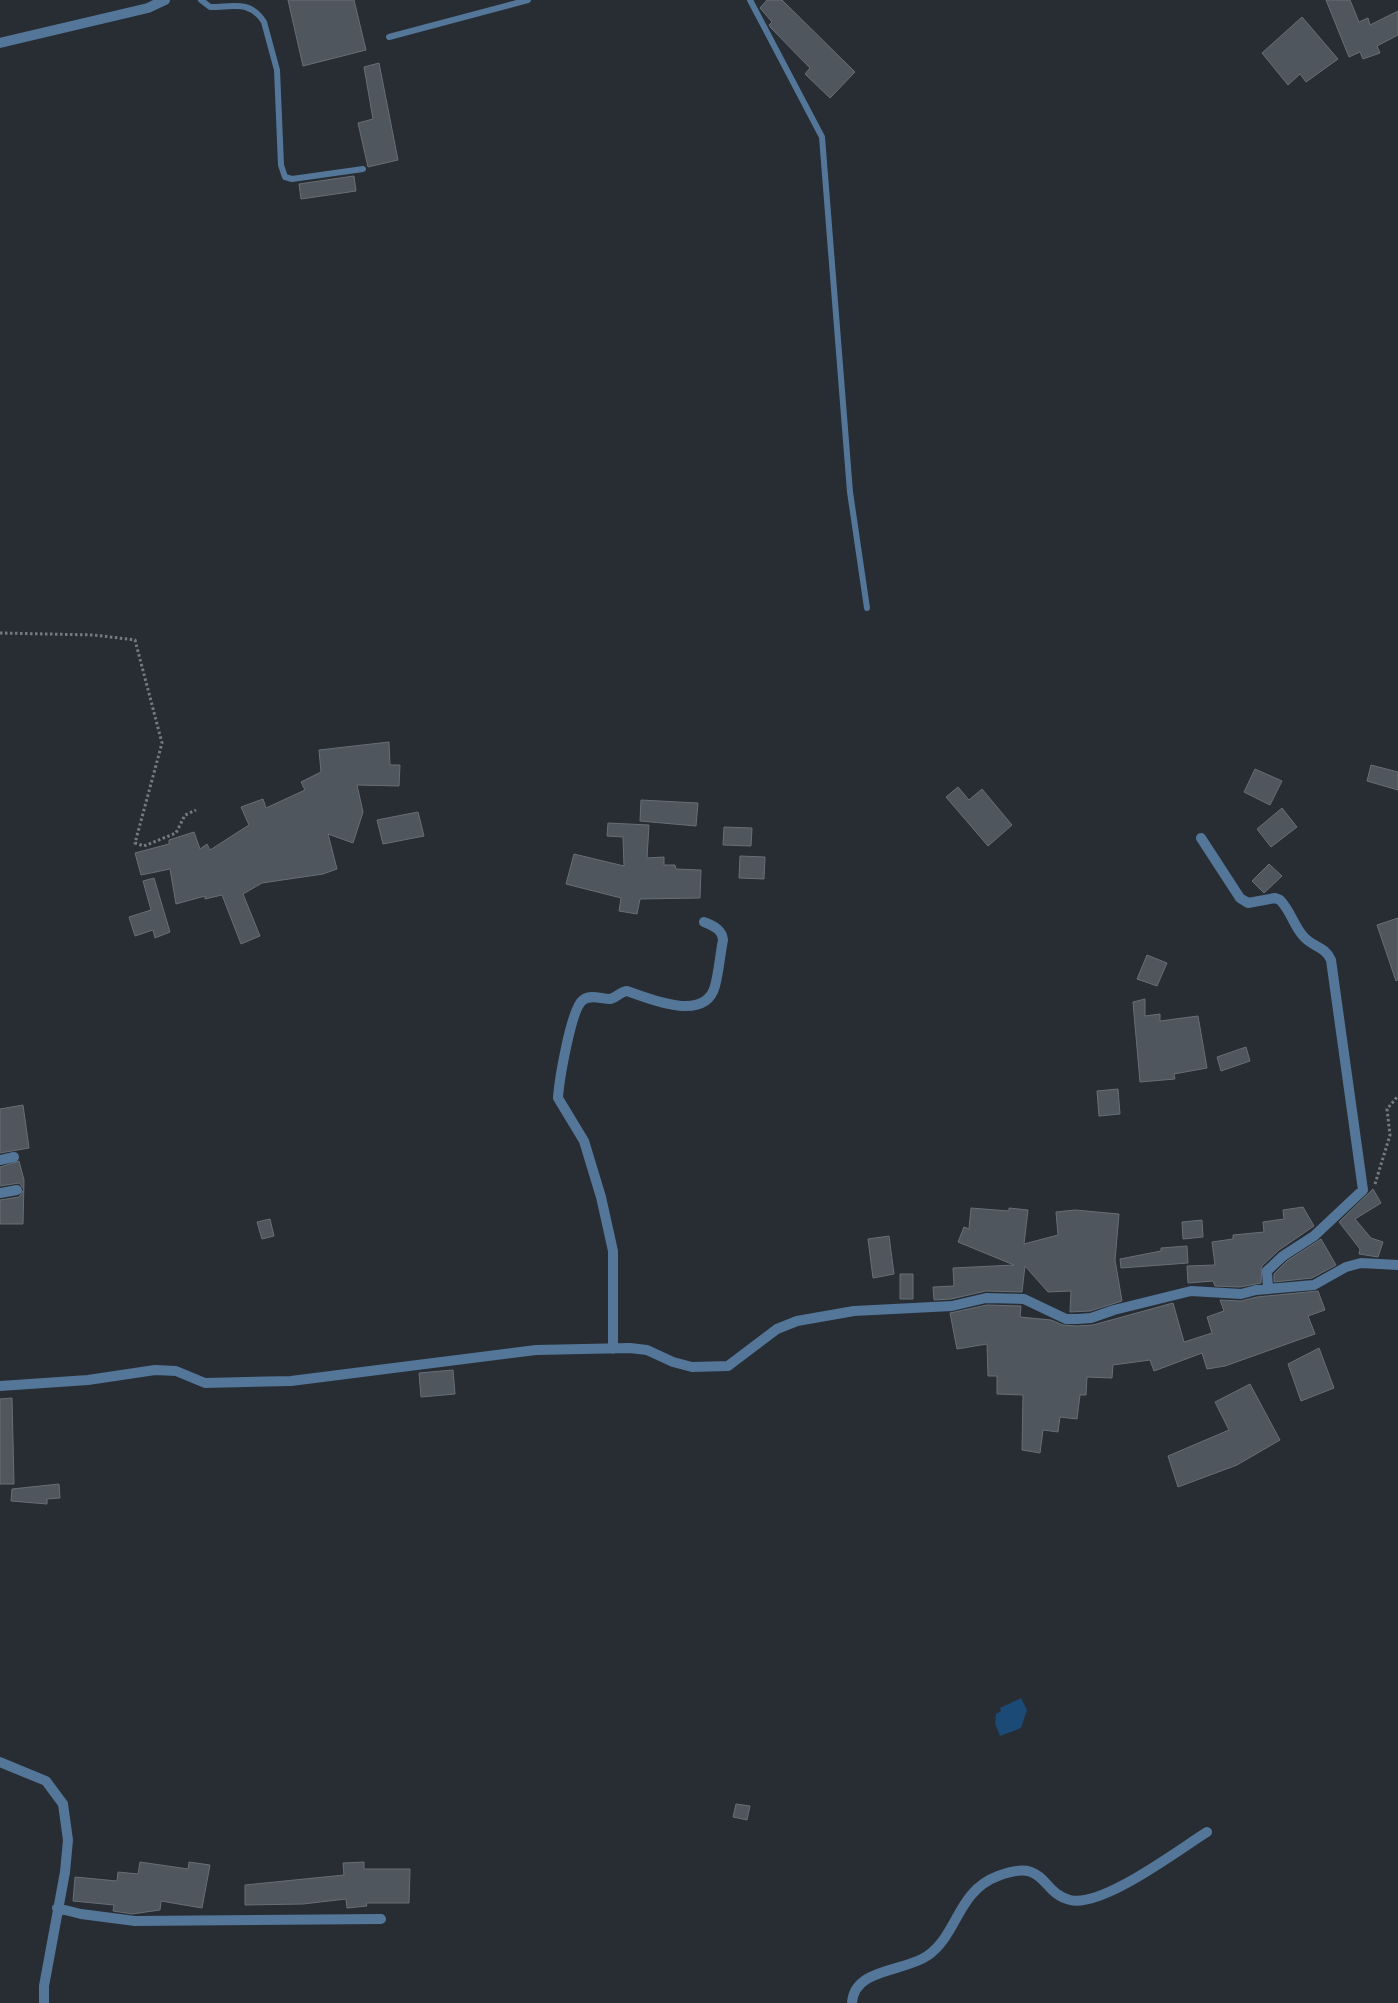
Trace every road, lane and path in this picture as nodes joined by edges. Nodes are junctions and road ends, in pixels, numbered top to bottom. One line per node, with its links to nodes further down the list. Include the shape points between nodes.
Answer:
1 (165, 0): 6 (street, via 141,10)
2 (201, 0): 7 (lane, via 210,8 241,3 249,5 264,22 277,70 280,165 285,177 292,179)
3 (528, 0): 5 (lane)
4 (750, 0): 8 (lane, via 822,137 850,492)
5 (388, 37)
6 (0, 43)
7 (363, 170)
8 (867, 608)
9 (0, 633): 10 (path, via 94,635 136,640 162,743 135,843 144,846 176,833 185,815)
10 (196, 810)
11 (1201, 838): 16 (street, via 1240,898 1248,903 1280,900 1311,945 1329,954)
12 (704, 922): 21 (street, via 718,929 723,940 710,998 700,1005 686,1005 662,1002 627,991 609,999 590,997 577,1007 569,1037 558,1098 584,1141 613,1251)
13 (1398, 1096): 16 (path, via 1387,1109 1390,1134 1376,1184)
14 (14, 1157): 15 (street)
15 (0, 1160)
16 (1362, 1184): 20 (street, via 1363,1190 1337,1216 1267,1271)
17 (17, 1190): 18 (street)
18 (0, 1193)
19 (1398, 1265): 20 (street, via 1360,1263 1314,1285)
20 (1268, 1289): 21 (street, via 1241,1294 1191,1291 1077,1319 1066,1319 1024,1299 986,1298 952,1306 854,1311 797,1321 777,1329 728,1366 692,1367 647,1350)
21 (613, 1349): 22 (street, via 536,1350 291,1381 205,1382 176,1371 155,1370 88,1380)
22 (0, 1386)
23 (0, 1762): 25 (street, via 46,1781 63,1804 68,1840)
24 (1206, 1832): 28 (street, via 1116,1889 1092,1899 1080,1901 1062,1897 1037,1873 1020,1871 997,1876 978,1886 970,1896 942,1945 906,1967 869,1977 854,1991)
25 (57, 1908): 26 (street, via 135,1921); 27 (street)
26 (381, 1919)
27 (44, 2003)
28 (852, 2003)

